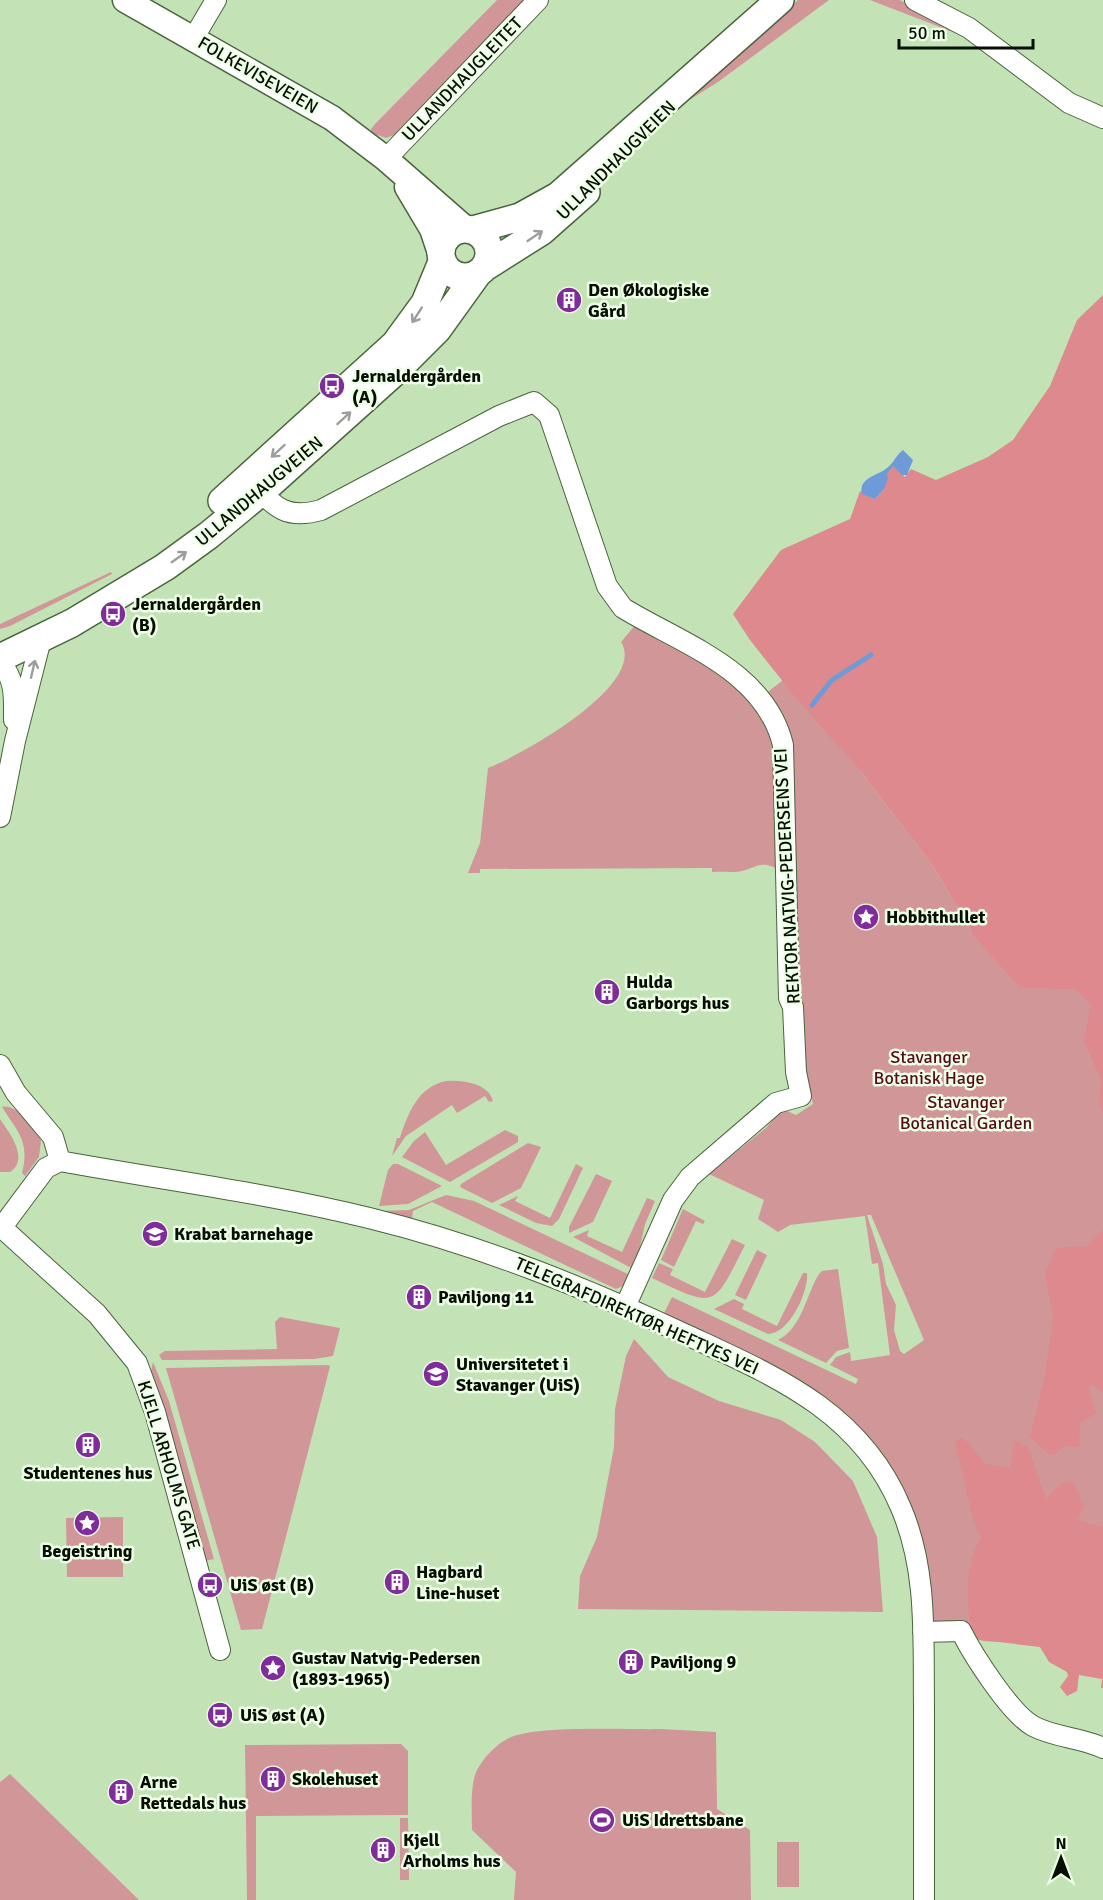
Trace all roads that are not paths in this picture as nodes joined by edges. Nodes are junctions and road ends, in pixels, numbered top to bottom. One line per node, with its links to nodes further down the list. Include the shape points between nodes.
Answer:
1 (125, 0): 6 (street, FOLKEVISEVEIEN)
2 (216, 0): 6 (street)
3 (538, 0): 9 (street, ULLANDHAUGLEITET)
4 (780, 0): 7 (main road, ULLANDHAUGVEIEN)
5 (915, 0): 8 (street, via 969,28 1070,103)
6 (194, 39): 9 (street, FOLKEVISEVEIEN, via 312,105)
7 (710, 64): 10 (main road, ULLANDHAUGVEIEN, via 558,196 520,217); 12 (main road, ULLANDHAUGVEIEN, one-way to 7, via 569,210)
8 (1103, 118)
9 (386, 159): 10 (street, FOLKEVISEVEIEN); 11 (street, FOLKEVISEVEIEN, via 418,203)
10 (469, 230): 11 (main road, via 448,236); 12 (main road, via 480,234 488,246)
11 (441, 257): 12 (main road, via 446,268 457,276 464,278); 13 (main road, ULLANDHAUGVEIEN, one-way to 13, via 424,303 394,344)
12 (481, 270): 13 (main road, ULLANDHAUGVEIEN, one-way to 12, via 429,338)
13 (255, 485): 14 (main road, ULLANDHAUGVEIEN, via 88,595); 15 (main road, ULLANDHAUGVEIEN, one-way to 13, via 165,567); 22 (street, REKTOR NATVIG-PEDERSENS VEI, via 279,509 298,515 321,510 499,416 534,402 549,415 613,597 623,608 722,664 773,715 783,745 789,998 801,1096 776,1103 690,1177 673,1200)
14 (0, 637)
15 (41, 639): 16 (main road, ULLANDHAUGVEIEN); 17 (street, one-way to 15)
16 (0, 660): 17 (street, via 14,687)
17 (15, 741): 18 (street)
18 (0, 817)
19 (0, 1065): 20 (street, via 16,1094 53,1137)
20 (60, 1161): 21 (street, KJELL ARHOLMS GATE, via 46,1168); 22 (street, TELEGRAFDIREKTØR HEFTYES VEI, via 372,1218 495,1255)
21 (1, 1226): 24 (street, KJELL ARHOLMS GATE, via 108,1324 137,1363 155,1412)
22 (625, 1307): 23 (street, TELEGRAFDIREKTØR HEFTYES VEI, via 794,1387 855,1436 879,1466 901,1506 916,1549)
23 (923, 1632): 25 (street, via 961,1631 974,1656 1031,1725); 26 (street, TELEGRAFDIREKTØR HEFTYES VEI)
24 (220, 1650)
25 (1103, 1748)
26 (924, 1900)

